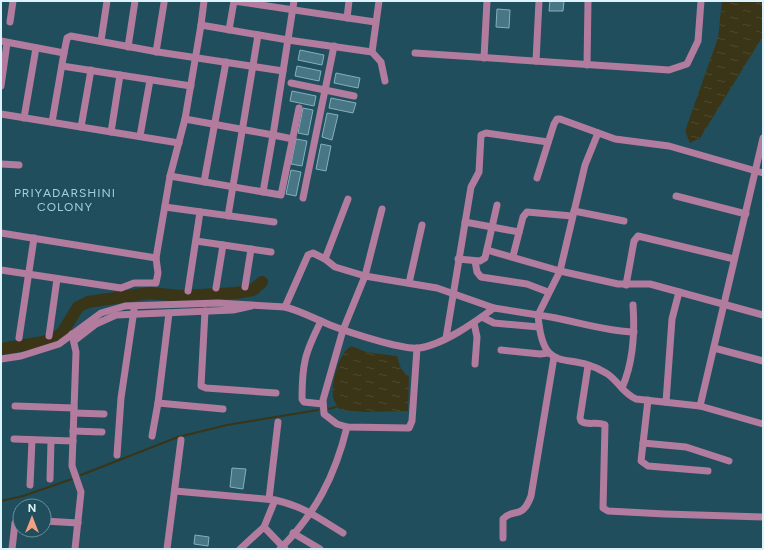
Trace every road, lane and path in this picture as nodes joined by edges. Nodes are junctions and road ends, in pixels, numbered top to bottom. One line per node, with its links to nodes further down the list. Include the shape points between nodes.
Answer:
1 (13, 1): 16 (street)
2 (107, 1): 22 (street)
3 (135, 1): 25 (street)
4 (204, 1): 18 (street)
5 (294, 1): 14 (street)
6 (349, 1): 15 (street)
7 (379, 1): 17 (street)
8 (487, 1): 32 (street)
9 (540, 1): 33 (street)
10 (588, 1): 35 (street)
11 (701, 1): 35 (street, via 698,41 687,64 670,70)
12 (164, 3): 27 (street)
13 (264, 3): 14 (street); 19 (street, via 234,1)
14 (293, 10): 15 (street); 21 (street)
15 (347, 18): 17 (street)
16 (10, 22)
17 (375, 22): 28 (street)
18 (201, 25): 19 (street); 31 (street)
19 (229, 30): 20 (street)
20 (258, 35): 21 (street); 37 (street)
21 (288, 40): 24 (street); 39 (street)
22 (101, 41): 25 (street); 29 (street, via 71,36 67,38)
23 (4, 42): 26 (street); 44 (street)
24 (334, 46): 28 (street); 46 (street)
25 (128, 47): 27 (street)
26 (36, 48): 29 (street); 50 (street)
27 (156, 52): 31 (street)
28 (372, 52): 42 (street, via 381,62)
29 (64, 53): 36 (street)
30 (415, 53): 32 (street)
31 (196, 57): 34 (street); 45 (street)
32 (484, 58): 33 (street)
33 (536, 61): 35 (street)
34 (226, 62): 37 (street); 53 (street)
35 (587, 65)
36 (62, 66): 38 (street); 52 (street)
37 (254, 66): 39 (street); 55 (street)
38 (91, 70): 40 (street); 54 (street)
39 (283, 71): 58 (street)
40 (120, 75): 41 (street); 56 (street)
41 (150, 80): 45 (street); 59 (street)
42 (385, 81)
43 (291, 83): 46 (street)
44 (1, 86)
45 (191, 86): 51 (street)
46 (325, 90): 47 (street); 74 (street)
47 (354, 96)
48 (299, 108): 61 (street)
49 (1, 114): 50 (street)
50 (24, 118): 52 (street)
51 (185, 119): 53 (street); 63 (street)
52 (52, 122): 54 (street)
53 (215, 124): 55 (street); 70 (street)
54 (81, 127): 56 (street)
55 (243, 129): 58 (street); 71 (street)
56 (111, 132): 59 (street)
57 (598, 133): 62 (street, via 557,119); 66 (street, via 615,139 669,146); 80 (street, via 585,164)
58 (273, 135): 61 (street); 72 (street)
59 (140, 136): 63 (street)
60 (763, 138): 66 (street)
61 (293, 139): 72 (street, via 283,193 279,195)
62 (548, 142): 69 (street); 85 (street, via 486,133 480,135 479,172 471,187)
63 (179, 143): 68 (street)
64 (1, 164): 65 (street)
65 (19, 165)
66 (755, 172): 67 (street); 81 (street)
67 (763, 174)
68 (170, 176): 70 (street); 77 (street)
69 (537, 178)
70 (204, 182): 71 (street)
71 (233, 187): 72 (street); 82 (street)
72 (263, 192)
73 (676, 196): 81 (street)
74 (303, 198)
75 (348, 199): 99 (street)
76 (497, 205): 87 (street)
77 (165, 207): 79 (street); 97 (street)
78 (382, 209): 105 (street)
79 (200, 212): 82 (street); 91 (street)
80 (573, 214): 83 (street); 89 (street, via 527,212); 103 (street)
81 (746, 214): 98 (street)
82 (228, 216): 84 (street)
83 (624, 221)
84 (274, 222)
85 (465, 222): 87 (street); 100 (street)
86 (422, 224): 107 (street)
87 (492, 227): 89 (street); 94 (street)
88 (1, 232): 90 (street)
89 (519, 232): 96 (street)
90 (34, 238): 97 (street); 104 (street)
91 (196, 241): 92 (street); 111 (street)
92 (223, 245): 93 (street); 110 (street)
93 (251, 249): 95 (street); 109 (street)
94 (487, 250): 96 (street); 101 (street, via 485,258)
95 (271, 252)
96 (513, 256): 103 (street)
97 (156, 258): 106 (street, via 158,273 157,281 153,284 137,283 121,288)
98 (734, 258): 108 (street, via 638,236 634,241); 115 (street)
99 (325, 259): 105 (street, via 335,267); 119 (street, via 313,253 308,255)
100 (458, 259): 101 (street); 114 (street)
101 (475, 261): 112 (street, via 477,272 481,276 527,284)
102 (1, 270): 104 (street)
103 (560, 270): 108 (street); 112 (street)
104 (28, 274): 106 (street); 133 (street)
105 (365, 276): 107 (street); 130 (street)
106 (57, 279): 132 (street)
107 (409, 283): 114 (street, via 437,288)
108 (626, 285): 113 (street, via 643,283)
109 (245, 287)
110 (216, 288)
111 (188, 291)
112 (548, 292): 124 (street)
113 (679, 292): 115 (street); 147 (street, via 672,319)
114 (454, 295): 120 (street); 135 (street)
115 (724, 303): 125 (street); 137 (street)
116 (253, 304): 117 (street); 119 (street); 121 (street, via 243,309)
117 (135, 305): 123 (street); 134 (street, via 101,313)
118 (633, 306): 131 (street)
119 (285, 307): 127 (street)
120 (494, 308): 124 (street); 126 (street)
121 (205, 311): 122 (street); 145 (street, via 201,386)
122 (169, 313): 123 (street); 148 (street)
123 (133, 314): 134 (street, via 109,317); 167 (street)
124 (538, 315): 129 (street); 131 (street, via 566,319 611,331)
125 (763, 315)
126 (482, 317): 128 (street); 129 (street, via 494,323)
127 (321, 321): 130 (street); 149 (street, via 304,358 302,399 304,402)
128 (474, 322): 135 (street); 142 (street, via 477,337)
129 (538, 328): 139 (street, via 542,343)
130 (343, 330): 136 (street, via 400,346); 149 (street)
131 (634, 332): 144 (street, via 629,368)
132 (50, 336)
133 (19, 338)
134 (73, 338): 140 (street, via 41,350); 153 (street, via 76,352)
135 (446, 338): 136 (street, via 429,346)
136 (417, 348): 157 (street, via 412,420 409,428)
137 (714, 348): 141 (street); 151 (street)
138 (501, 350): 139 (street)
139 (551, 355): 143 (street); 182 (street, via 531,496 522,512 507,515 503,519)
140 (1, 359)
141 (763, 360)
142 (474, 364)
143 (588, 366): 144 (street, via 607,373); 175 (street, via 580,421 605,424 603,508 608,511)
144 (622, 388): 146 (street, via 630,397)
145 (276, 393)
146 (648, 400): 147 (street); 166 (street)
147 (666, 402): 151 (street)
148 (158, 403): 152 (street); 160 (street)
149 (323, 404): 157 (street, via 324,414 329,419)
150 (15, 406): 153 (street)
151 (700, 406): 156 (street)
152 (224, 408)
153 (74, 410): 154 (street); 158 (street)
154 (104, 414)
155 (278, 422): 173 (street)
156 (763, 424)
157 (347, 427): 174 (street, via 340,457 331,478)
158 (73, 432): 159 (street); 165 (street)
159 (102, 432)
160 (152, 436)
161 (14, 439): 162 (street)
162 (32, 440): 164 (street); 171 (street)
163 (181, 440): 172 (street)
164 (51, 441): 165 (street); 170 (street)
165 (73, 441): 177 (street, via 72,466 81,488)
166 (643, 443): 168 (street, via 686,447); 169 (street, via 641,461 645,465)
167 (117, 455)
168 (729, 461)
169 (708, 471)
170 (50, 478)
171 (30, 485)
172 (175, 491): 173 (street); 186 (street)
173 (272, 500): 174 (street, via 291,503); 178 (street)
174 (310, 512): 179 (street); 180 (street)
175 (763, 517)
176 (52, 521): 177 (street)
177 (78, 523): 185 (street)
178 (264, 527): 183 (street); 187 (street)
179 (294, 533): 183 (street); 188 (street)
180 (343, 533)
181 (13, 538): 184 (street)
182 (503, 538)
183 (283, 548)
184 (12, 549)
185 (75, 549)
186 (167, 549)
187 (240, 549)
188 (320, 549)

